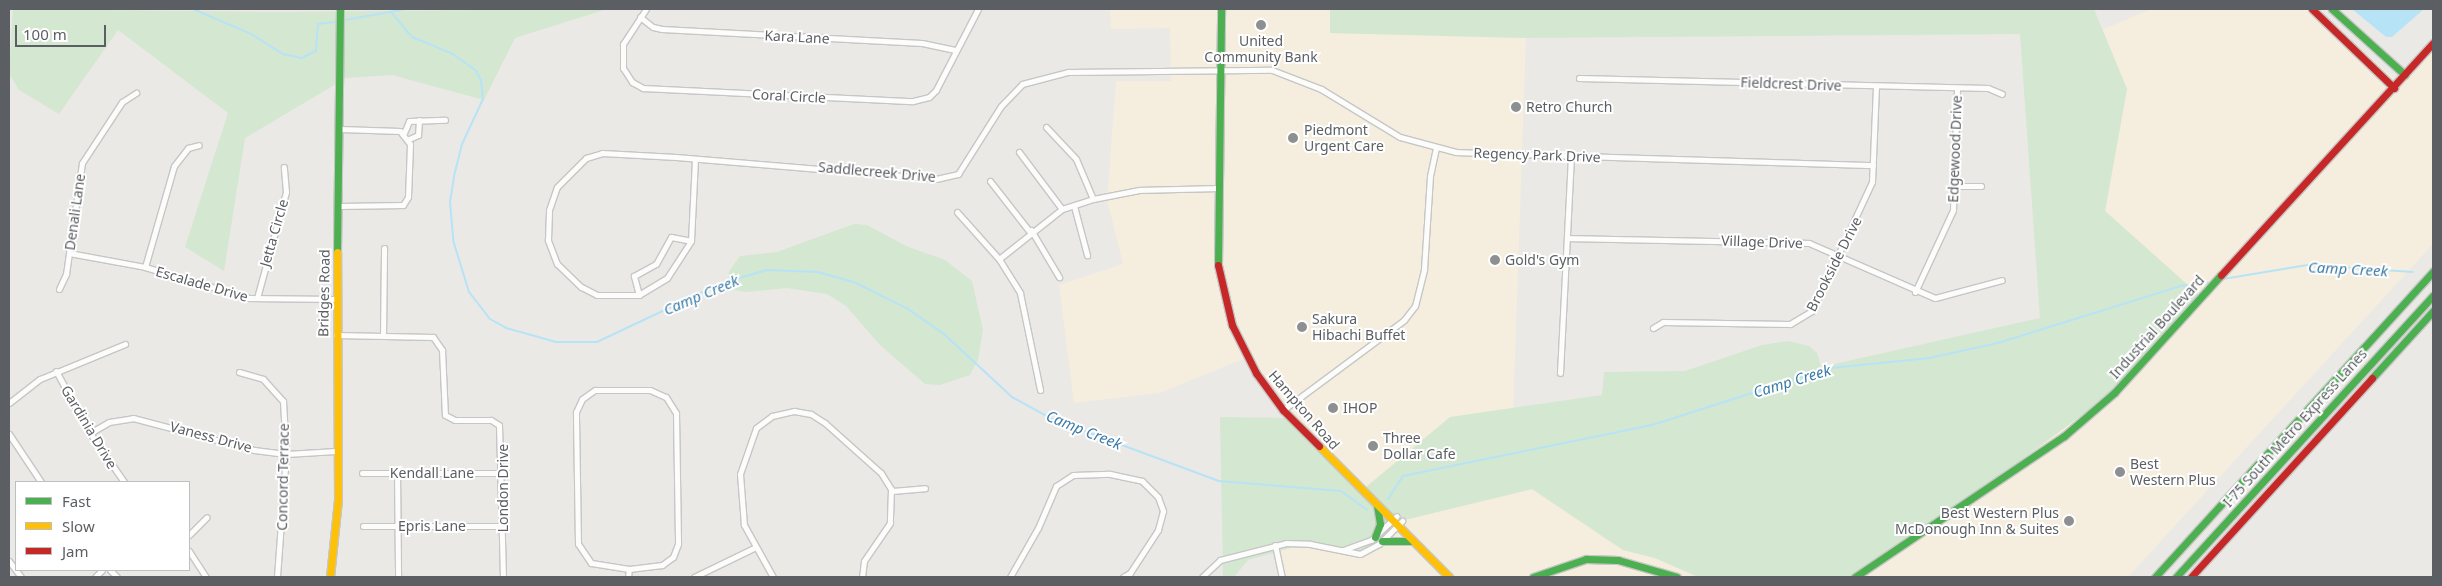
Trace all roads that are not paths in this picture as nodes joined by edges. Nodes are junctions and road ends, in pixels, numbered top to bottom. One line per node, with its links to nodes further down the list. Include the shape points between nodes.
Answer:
1 (340, 9): 21 (main road, Bridges Road)
2 (646, 9): 7 (street, Coral Circle)
3 (978, 9): 9 (street, Coral Circle)
4 (1221, 9): 10 (main road, Hampton Road)
5 (2312, 9): 15 (main road)
6 (2332, 9): 11 (main road)
7 (640, 17): 9 (street, Kara Lane, via 662,29 937,44); 9 (street, Coral Circle, via 623,44 623,68 632,82 643,88 922,101 936,90)
8 (2433, 43): 11 (main road, Industrial Boulevard)
9 (956, 50)
10 (1220, 69): 25 (street, Regency Park Drive, via 1265,69 1290,76 1321,89 1400,137); 28 (street, Saddlecreek Drive, via 1068,72 1034,78 1022,84 1001,106 958,174 936,179); 34 (main road, Hampton Road)
11 (2405, 75): 15 (main road, Industrial Boulevard)
12 (1579, 78): 13 (street, Fieldcrest Drive)
13 (1876, 86): 14 (street, Fieldcrest Drive); 29 (street, Brookside Drive)
14 (1957, 88): 17 (street, Fieldcrest Drive, via 1988,88); 32 (street, Edgewood Drive)
15 (2394, 88): 111 (main road, Industrial Boulevard, via 2114,393 2064,436)
16 (136, 93): 44 (street, Denali Lane, via 122,102 82,163)
17 (2002, 94)
18 (418, 120): 19 (street); 22 (street, via 407,122); 23 (street, via 418,135)
19 (445, 120)
20 (1046, 127): 35 (street, via 1076,160)
21 (340, 129): 22 (street); 36 (main road, Bridges Road)
22 (404, 133): 23 (street)
23 (409, 138): 36 (street, via 408,197 403,205)
24 (199, 145): 48 (street, via 188,148 174,166)
25 (1436, 148): 27 (street, Regency Park Drive, via 1492,155); 68 (street, via 1430,176 1424,269 1415,306 1404,320)
26 (1019, 152): 38 (street)
27 (1571, 157): 29 (street, Regency Park Drive); 41 (street)
28 (695, 159): 42 (street); 54 (street, Saddlecreek Drive, via 602,153 578,163 556,187 548,210 548,240 557,264 581,287 596,295)
29 (1873, 165): 46 (street, Brookside Drive, via 1866,202)
30 (284, 167): 56 (street, Jetta Circle, via 286,192)
31 (990, 181): 40 (street)
32 (1955, 186): 33 (street); 53 (street, Edgewood Drive, via 1949,222)
33 (1981, 186)
34 (1217, 188): 35 (street, via 1139,190); 68 (main road, Hampton Road, via 1217,260 1226,311 1244,354)
35 (1093, 199): 37 (street)
36 (339, 206): 57 (main road, Bridges Road)
37 (1074, 206): 38 (street); 45 (street)
38 (1062, 209): 40 (street)
39 (957, 212): 47 (street)
40 (1030, 231): 47 (street); 50 (street)
41 (1567, 238): 46 (street, Village Drive, via 1809,243); 65 (street)
42 (691, 241): 54 (street, via 667,278); 54 (street, via 671,237 656,264 634,276)
43 (384, 248): 61 (street)
44 (69, 253): 48 (street, Escalade Drive); 52 (street, Denali Lane)
45 (1087, 255)
46 (1839, 255): 53 (street, Village Drive); 59 (street, Brookside Drive, via 1812,311 1799,322 1663,322)
47 (1000, 259): 66 (street, via 1020,293)
48 (145, 267): 56 (street, Escalade Drive)
49 (2433, 272): 112 (main road)
50 (1059, 277)
51 (2002, 280): 53 (street, Village Drive, via 1935,298)
52 (59, 289)
53 (1915, 292)
54 (639, 296)
55 (2433, 296): 113 (main road, I-75 South Metro Express Lanes)
56 (257, 298): 57 (street, Escalade Drive)
57 (336, 299): 60 (main road, Bridges Road)
58 (2433, 311): 82 (main road)
59 (1653, 328)
60 (336, 335): 61 (street, London Drive); 71 (main road, Bridges Road)
61 (383, 335): 75 (street, London Drive, via 428,336 438,342 444,413 454,420 490,420 500,425)
62 (124, 344): 63 (street)
63 (56, 371): 67 (street); 69 (street, Gardinia Drive)
64 (238, 372): 72 (street, Concord Terrace, via 263,378 282,401)
65 (1560, 373)
66 (1040, 390)
67 (9, 403)
68 (1283, 410): 80 (main road, Hampton Road)
69 (90, 433): 72 (street, Vaness Drive, via 114,421 146,419 254,450); 77 (street, Gardinia Drive)
70 (9, 434): 76 (street)
71 (336, 451): 72 (street, Vaness Drive); 97 (main road, Bridges Road, via 337,515)
72 (286, 454): 96 (street, Concord Terrace)
73 (362, 473): 74 (street, Kendall Lane)
74 (398, 473): 75 (street, Kendall Lane); 85 (street)
75 (502, 473): 86 (street, London Drive)
76 (40, 481)
77 (123, 481)
78 (925, 488): 79 (street)
79 (892, 491): 91 (street, via 881,472 820,420 800,411 777,413 752,433 741,466 741,511); 103 (street, via 890,523 864,561)
80 (1377, 506): 83 (main road, Hampton Road); 88 (main road)
81 (207, 517): 87 (street)
82 (2245, 517): 114 (main road); 115 (main road)
83 (1397, 521): 88 (street); 89 (main road, Hampton Road)
84 (363, 526): 85 (street, Epris Lane)
85 (398, 526): 86 (street, Epris Lane); 98 (street)
86 (502, 526): 99 (street, London Drive)
87 (190, 534)
88 (1378, 539): 89 (main road); 90 (street, via 1343,550 1299,543)
89 (1413, 541): 108 (main road, Hampton Road)
90 (1275, 545): 106 (street, via 1220,560); 107 (street)
91 (754, 548): 101 (street); 102 (street)
92 (190, 553): 95 (street)
93 (629, 568): 93 (street, via 591,563 575,534 576,412 582,399 595,390 650,390 666,397 676,413 678,544 673,556 662,565); 100 (street)
94 (1131, 575): 104 (street, via 1160,527 1160,502 1150,488 1134,477 1078,474 1053,488 1038,528); 105 (street)
95 (206, 577)
96 (278, 577)
97 (330, 577)
98 (398, 577)
99 (503, 577)
100 (628, 577)
101 (694, 577)
102 (773, 577)
103 (862, 577)
104 (1010, 577)
105 (1122, 577)
106 (1202, 577)
107 (1282, 577)
108 (1449, 577)
109 (1533, 577): 110 (main road, via 1586,559 1618,560)
110 (1677, 577)
111 (1855, 577)
112 (2154, 577)
113 (2176, 577)
114 (2191, 577)
115 (2199, 577)

